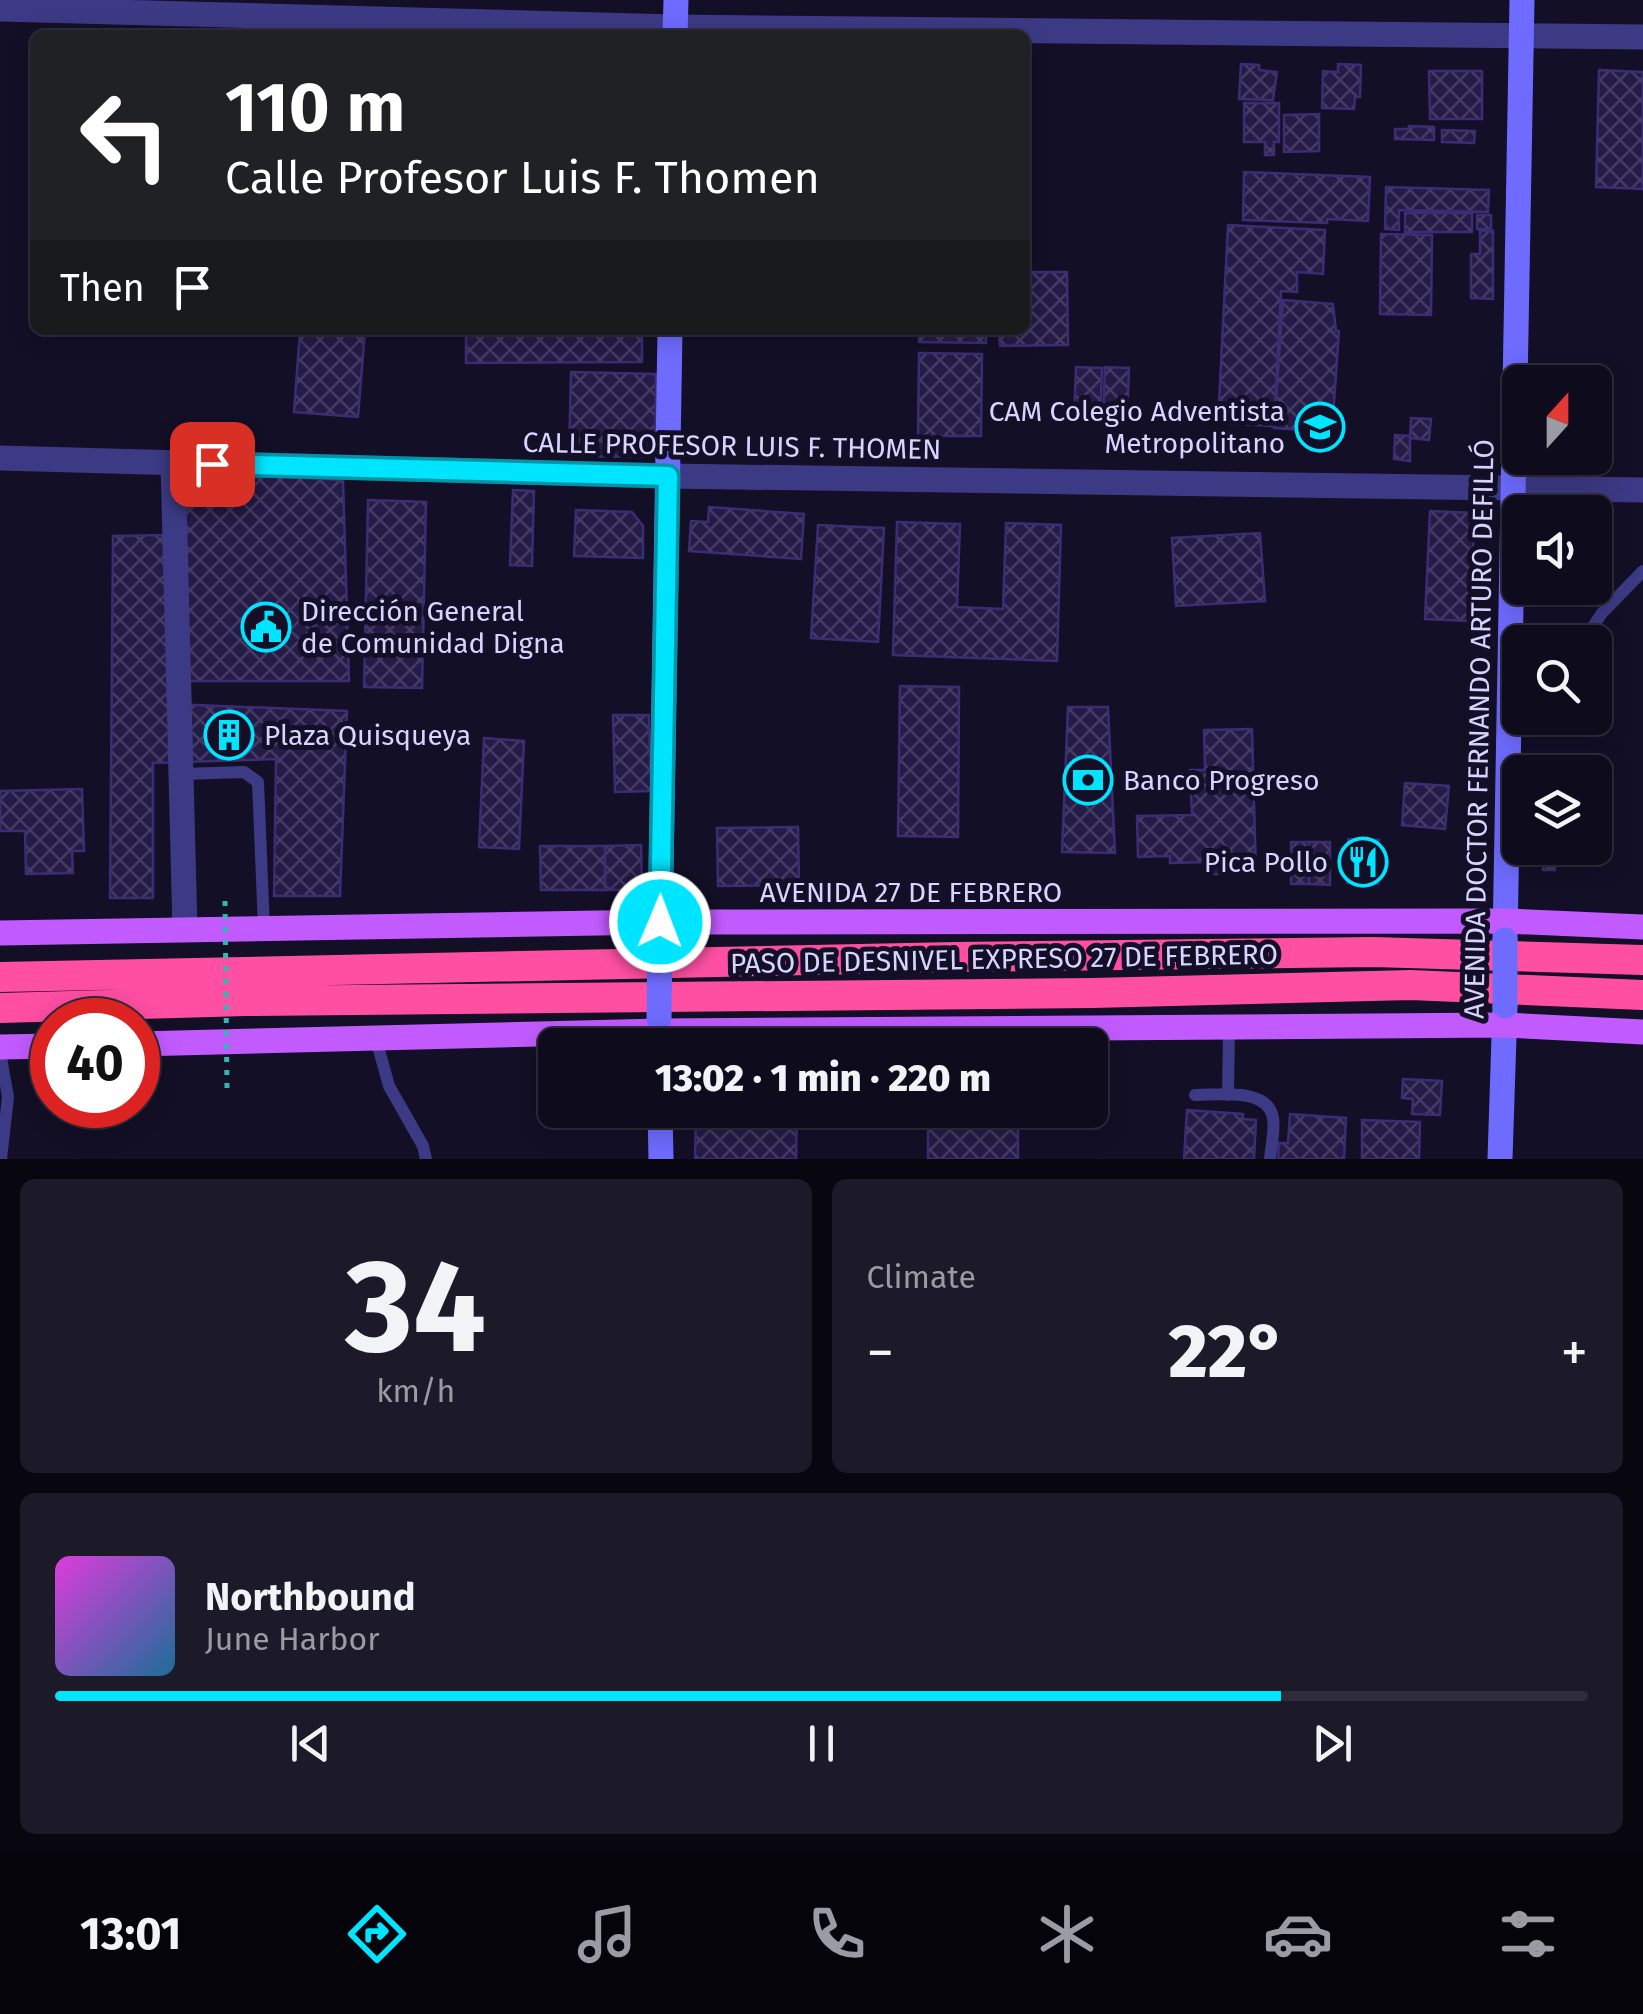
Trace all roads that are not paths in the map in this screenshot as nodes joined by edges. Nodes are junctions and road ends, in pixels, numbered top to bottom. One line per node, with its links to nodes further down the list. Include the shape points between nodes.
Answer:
1 (676, 0): 5 (street)
2 (1522, 0): 7 (street, AVENIDA DOCTOR FERNANDO ARTURO DEFILLÓ)
3 (0, 9): 4 (street)
4 (644, 30)
5 (675, 30)
6 (1030, 32): 7 (street)
7 (1521, 33): 8 (street); 13 (street, AVENIDA DOCTOR FERNANDO ARTURO DEFILLÓ)
8 (1643, 37)
9 (670, 335): 12 (street)
10 (0, 458): 11 (street, CALLE PROFESOR LUIS F. THOMEN)
11 (173, 463): 12 (street, CALLE PROFESOR LUIS F. THOMEN); 19 (street)
12 (668, 476): 13 (street, CALLE PROFESOR LUIS F. THOMEN); 22 (street)
13 (1514, 487): 14 (street, CALLE PROFESOR LUIS F. THOMEN); 16 (street, AVENIDA DOCTOR FERNANDO ARTURO DEFILLÓ)
14 (1643, 490)
15 (1643, 571): 17 (lane)
16 (1515, 625)
17 (1594, 625)
18 (1514, 735): 24 (street, AVENIDA DOCTOR FERNANDO ARTURO DEFILLÓ)
19 (182, 774): 21 (lane, via 244,772 258,782); 23 (street)
20 (1643, 927): 24 (main road, AVENIDA 27 DE FEBRERO)
21 (264, 928): 22 (main road, AVENIDA 27 DE FEBRERO); 23 (main road, AVENIDA 27 DE FEBRERO)
22 (660, 928): 24 (main road, AVENIDA 27 DE FEBRERO); 33 (street, bridge)
23 (185, 930): 25 (main road, AVENIDA 27 DE FEBRERO)
24 (1506, 930): 31 (street, AVENIDA DOCTOR FERNANDO ARTURO DEFILLÓ, bridge)
25 (0, 933)
26 (1643, 960): 28 (highway, PASO DE DESNIVEL EXPRESO 27 DE FEBRERO, via 1373,952 956,957)
27 (0, 977): 28 (highway)
28 (246, 986): 29 (highway, PASO DE DESNIVEL EXPRESO 27 DE FEBRERO, via 1093,993 1412,985); 30 (highway)
29 (1643, 995)
30 (0, 1008)
31 (1504, 1015): 32 (main road); 35 (main road); 48 (street, AVENIDA DOCTOR FERNANDO ARTURO DEFILLÓ)
32 (1229, 1027): 34 (main road); 42 (lane)
33 (659, 1028)
34 (1108, 1028)
35 (1643, 1032)
36 (538, 1035): 37 (main road)
37 (376, 1040): 38 (main road); 44 (lane, via 389,1086)
38 (160, 1044)
39 (30, 1047): 40 (main road)
40 (0, 1049): 45 (lane, via 8,1097)
41 (1194, 1094): 42 (lane)
42 (1228, 1095): 47 (lane, via 1267,1105 1273,1118)
43 (660, 1128): 46 (street)
44 (426, 1155)
45 (1, 1159)
46 (660, 1159)
47 (1270, 1159)
48 (1500, 1159)

